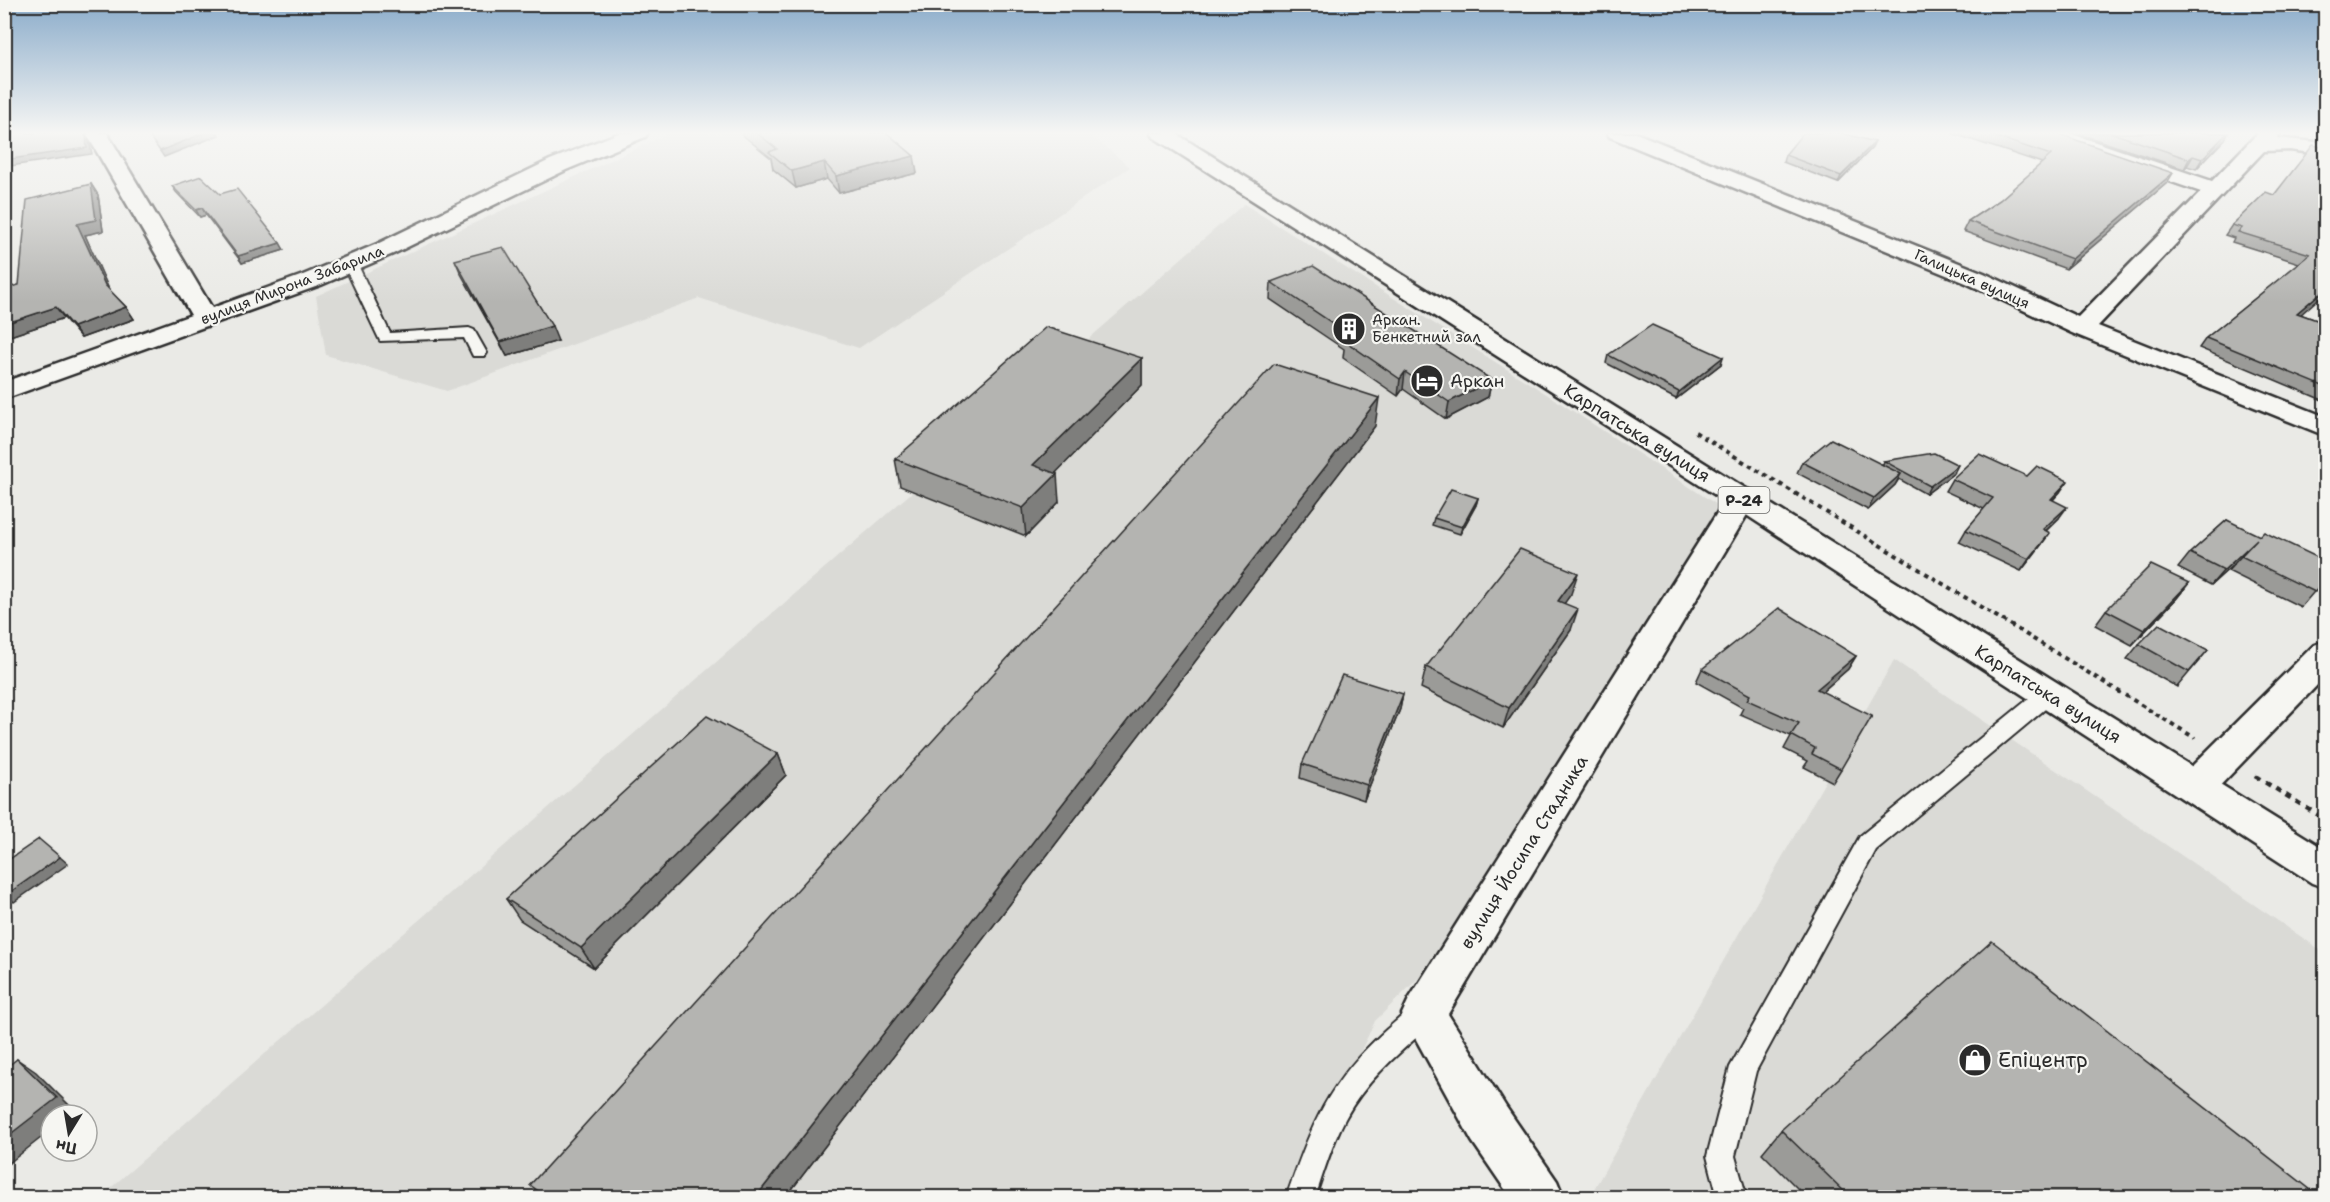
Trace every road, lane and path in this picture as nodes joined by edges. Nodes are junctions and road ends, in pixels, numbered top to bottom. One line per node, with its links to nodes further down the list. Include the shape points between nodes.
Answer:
1 (129, 189): 7 (street)
2 (507, 189): 6 (street, вулиця Мирона Забарила)
3 (1249, 189): 12 (street, Карпатська вулиця / Р-24)
4 (1755, 189): 8 (street, Галицька вулиця, via 1975,278)
5 (2216, 189): 8 (street)
6 (351, 263): 7 (street, вулиця Мирона Забарила); 9 (lane, via 385,338 469,333)
7 (205, 318): 10 (street, вулиця Мирона Забарила)
8 (2081, 328): 11 (street, Галицька вулиця)
9 (479, 353)
10 (4, 391)
11 (2325, 427)
12 (1742, 498): 14 (street, Карпатська вулиця / Р-24); 17 (street, вулиця Йосипа Стадника)
13 (2325, 654): 15 (street)
14 (2049, 694): 15 (street, Карпатська вулиця / Р-24); 20 (lane, via 1868,843 1743,1067 1721,1156)
15 (2195, 787): 16 (street, Карпатська вулиця / Р-24)
16 (2325, 871)
17 (1424, 1014): 18 (lane, вулиця Йосипа Стадника, via 1390,1044 1338,1106); 19 (street, via 1489,1124)
18 (1300, 1197)
19 (1540, 1197)
20 (1733, 1197)

